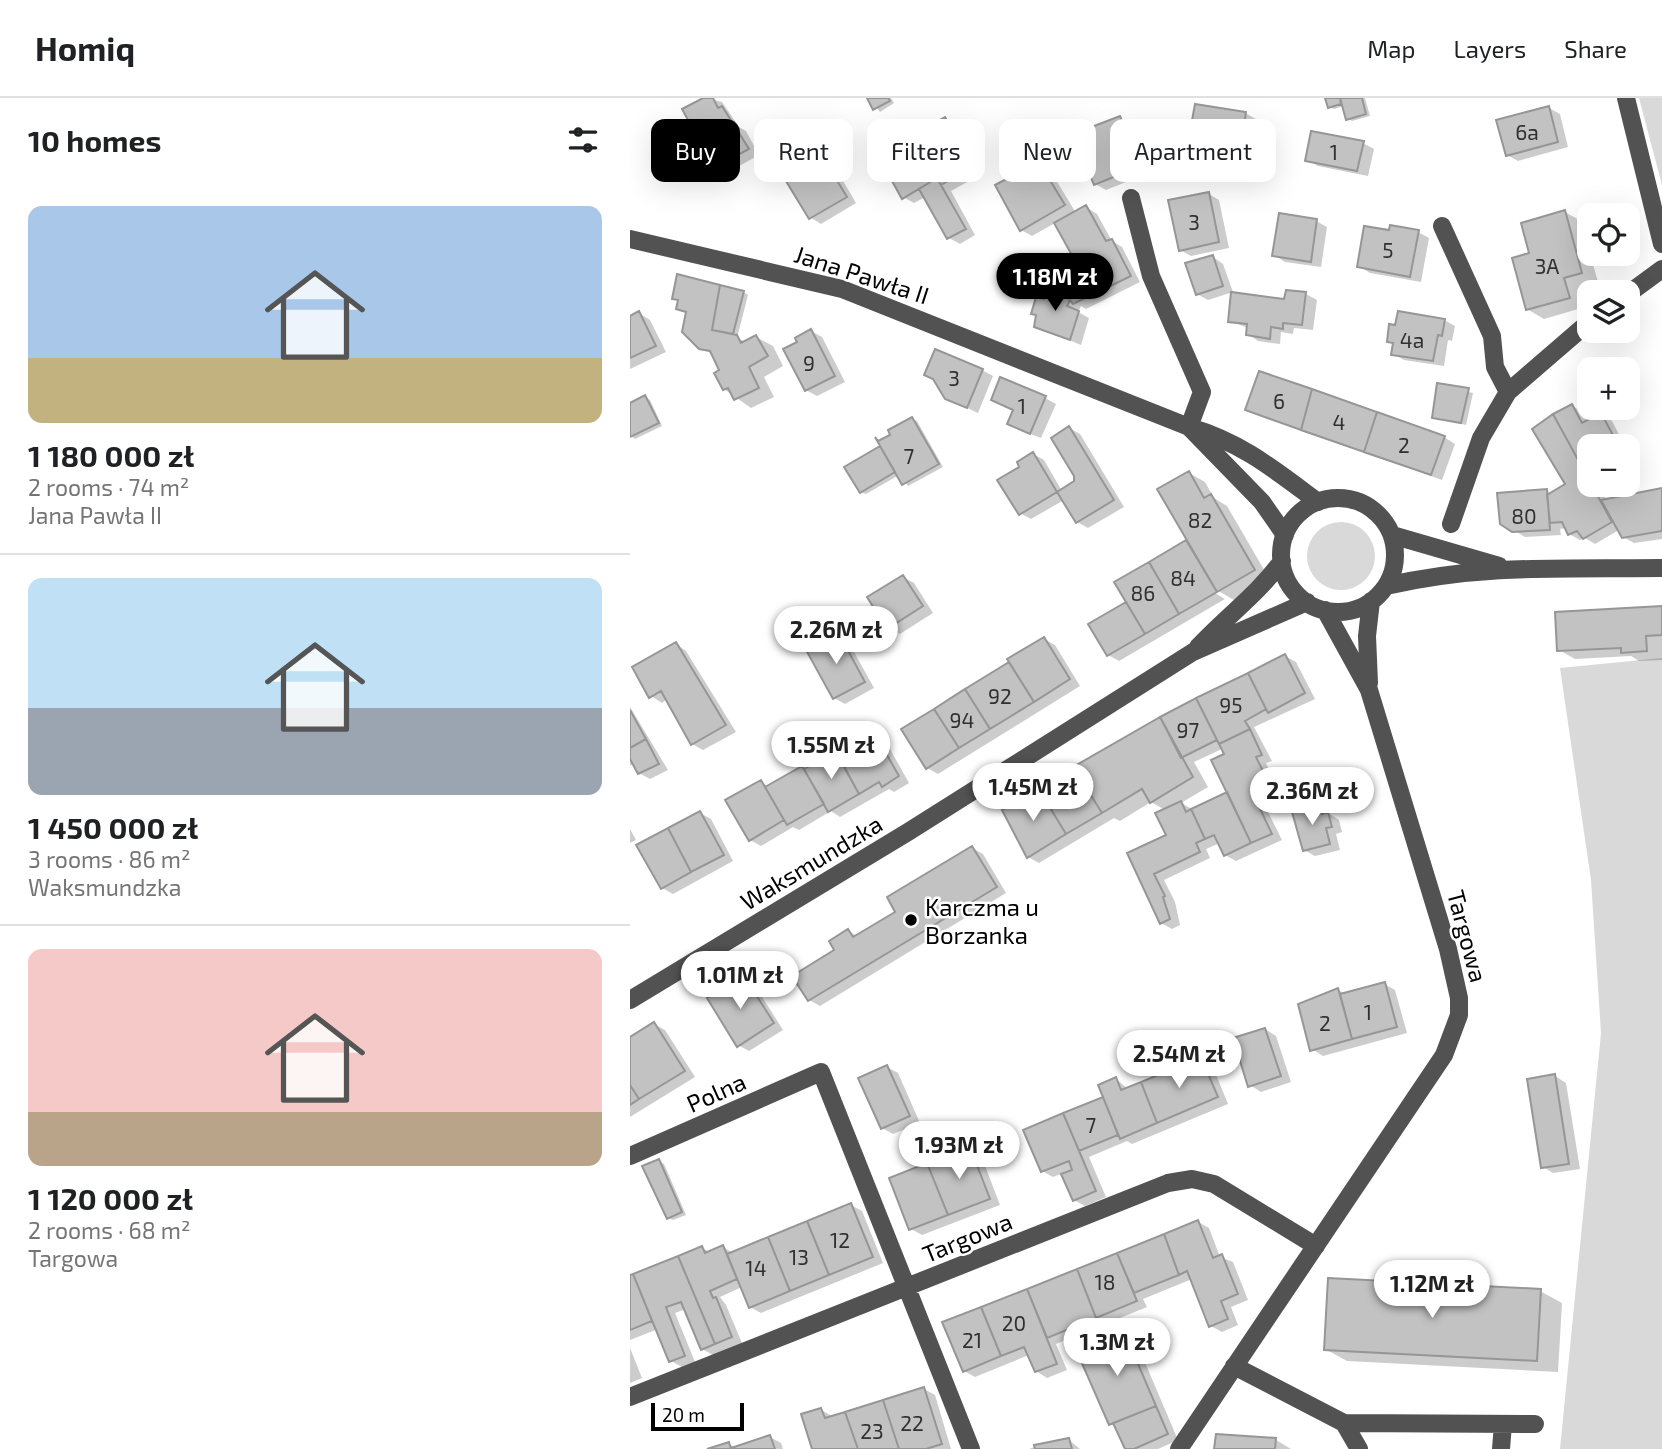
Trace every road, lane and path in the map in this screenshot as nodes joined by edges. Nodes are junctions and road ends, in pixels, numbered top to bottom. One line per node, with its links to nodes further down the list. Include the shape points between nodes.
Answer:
1 (1626, 98): 5 (street)
2 (1131, 198): 10 (street, via 1151,276 1202,392)
3 (1442, 226): 9 (street, via 1487,324 1495,367)
4 (630, 239): 10 (street, Jana Pawła II, via 842,289)
5 (1662, 244)
6 (1662, 269): 7 (street)
7 (1640, 285)
8 (1577, 332): 9 (street)
9 (1508, 392): 12 (street, via 1481,438)
10 (1189, 427): 11 (street, Jana Pawła II, via 1244,447); 13 (street, Jana Pawła II, via 1262,502)
11 (1318, 502): 13 (street, via 1298,514); 14 (street, via 1340,498 1362,503 1380,516)
12 (1451, 524)
13 (1285, 535): 15 (street)
14 (1392, 535): 16 (street); 18 (street, via 1395,561)
15 (1282, 561): 20 (street, via 1290,585); 22 (street, Waksmundzka, via 1264,586 1231,611)
16 (1505, 567): 17 (street); 18 (street)
17 (1662, 568)
18 (1386, 586): 19 (street)
19 (1371, 601): 21 (street, via 1349,610); 23 (street, Targowa)
20 (1307, 602): 21 (street); 22 (street, Waksmundzka)
21 (1325, 610): 23 (street, Targowa)
22 (1193, 652): 24 (street, Waksmundzka)
23 (1369, 690): 26 (street, Targowa, via 1448,949 1460,1015 1444,1055)
24 (630, 1000)
25 (630, 1156): 27 (street, Polna, via 821,1072)
26 (1317, 1245): 27 (street, Targowa, via 1214,1184 1192,1178 1168,1183); 28 (street, Targowa)
27 (908, 1287): 29 (street, Targowa); 33 (street)
28 (1234, 1366): 30 (street); 34 (street, Targowa)
29 (630, 1397)
30 (1345, 1423): 31 (street); 35 (street)
31 (1503, 1424): 32 (street); 36 (street)
32 (1535, 1424)
33 (971, 1449)
34 (1179, 1449)
35 (1359, 1449)
36 (1501, 1449)

